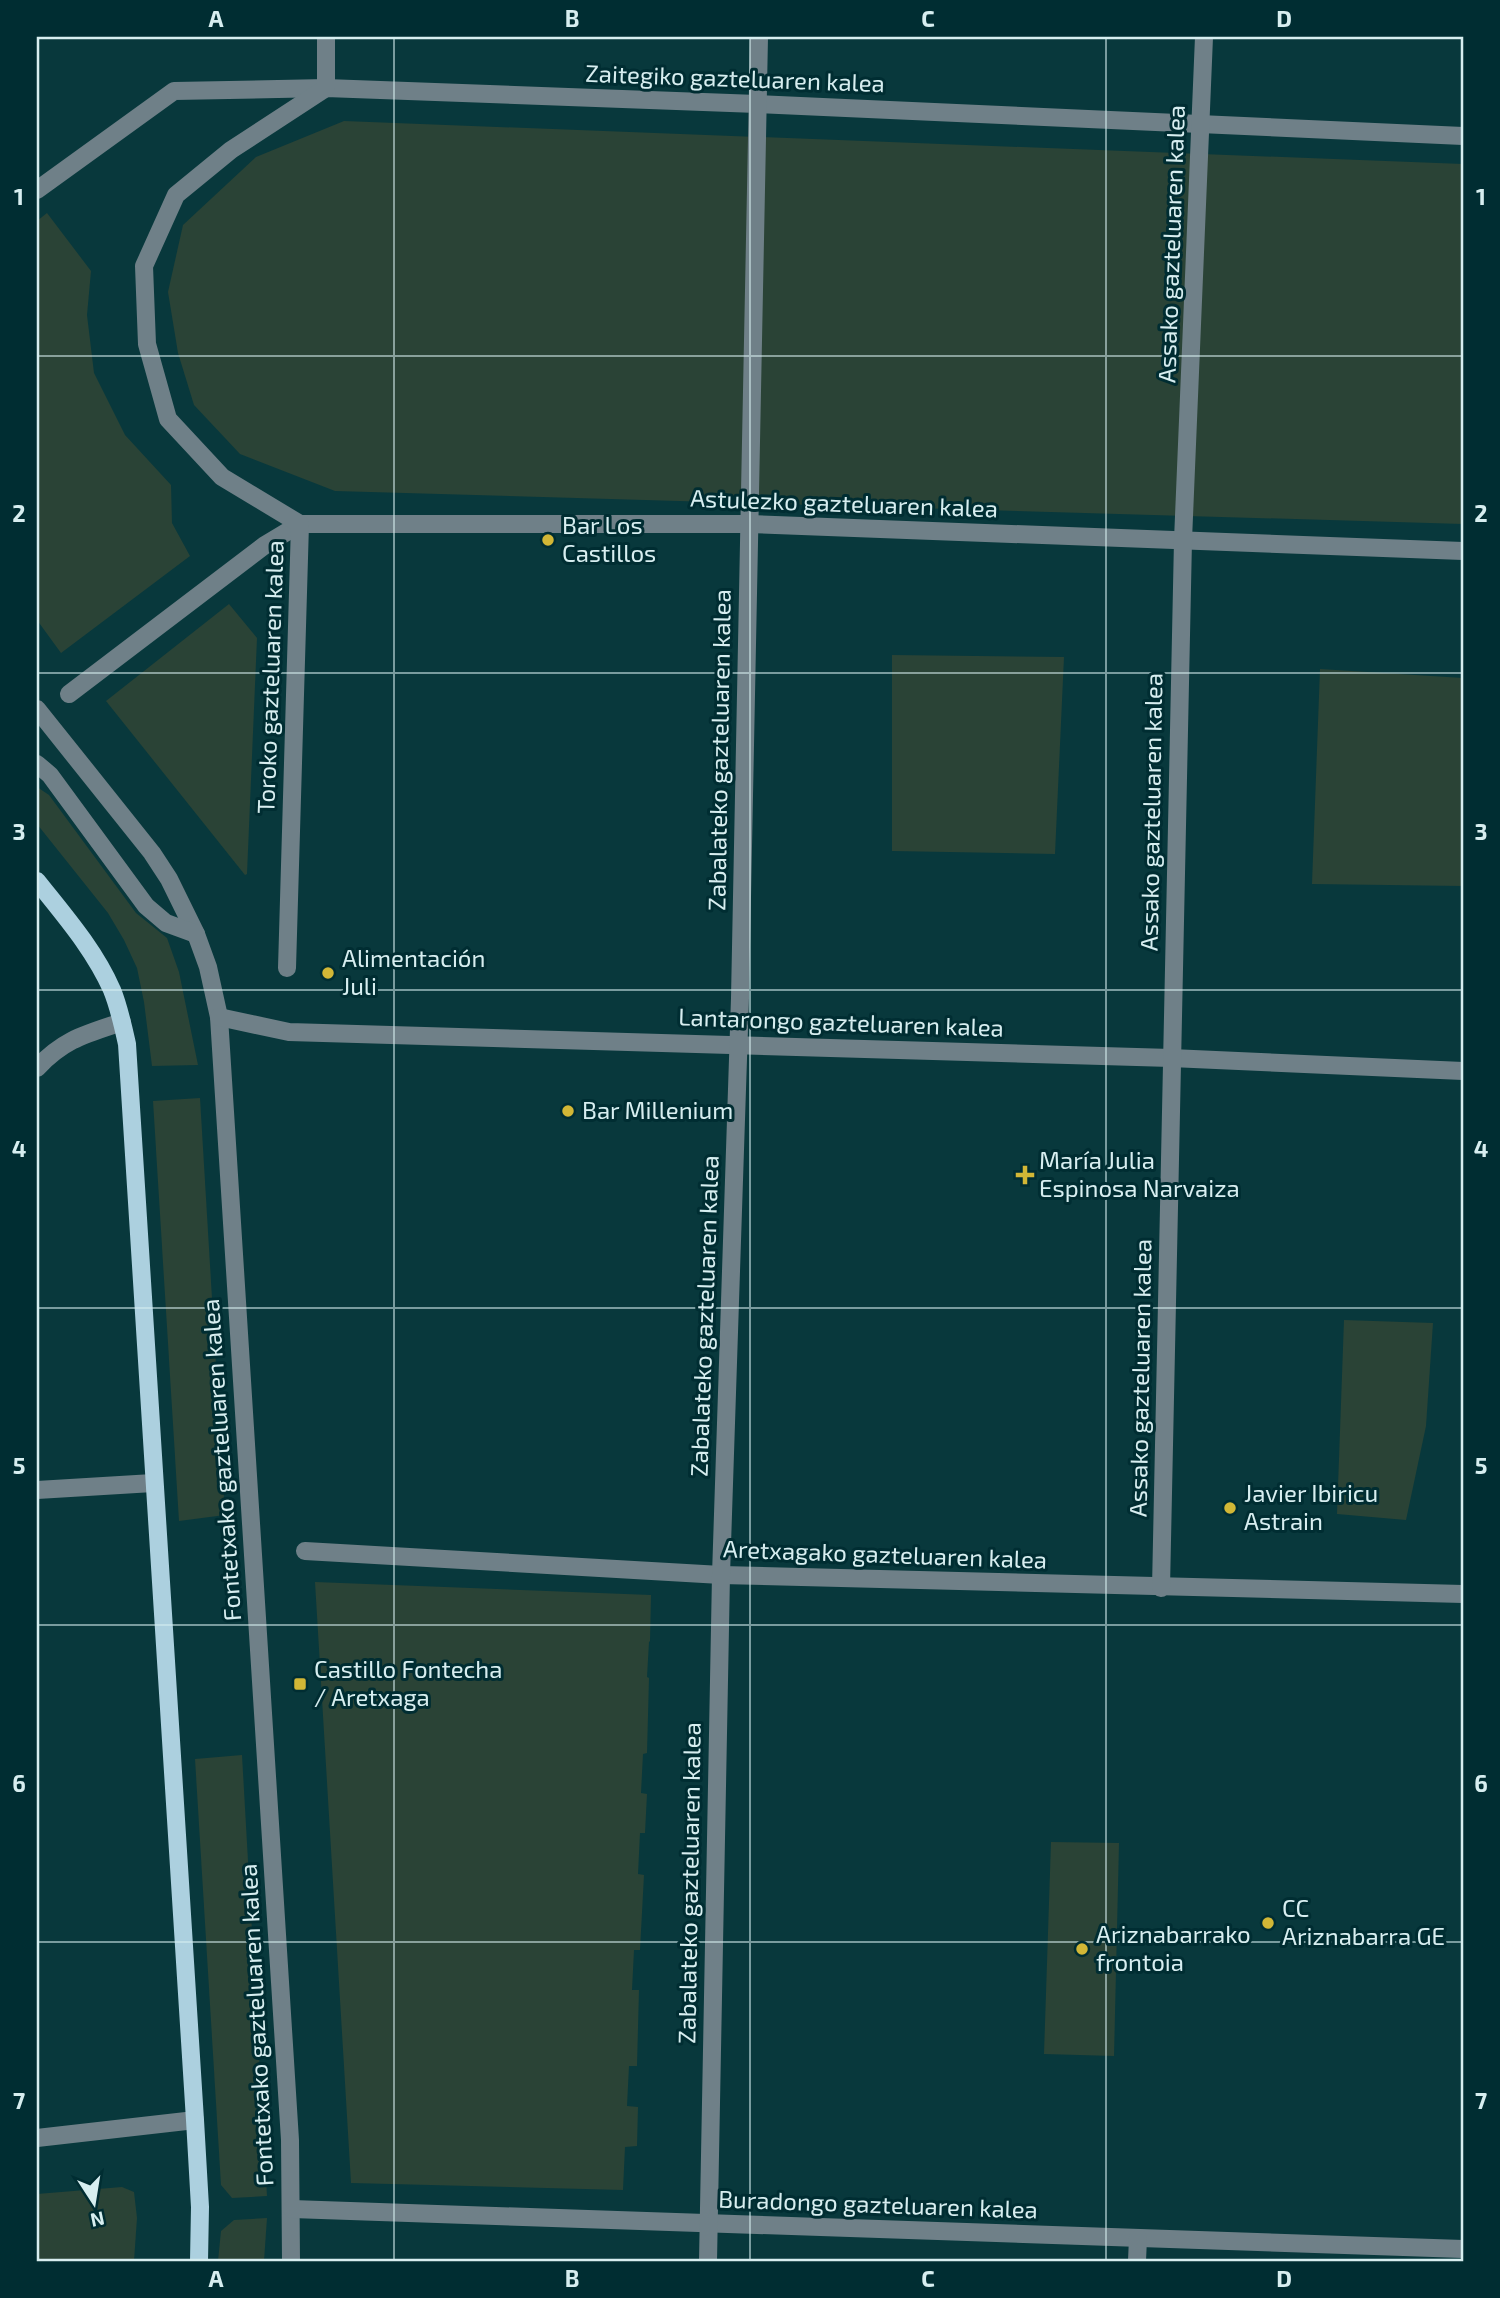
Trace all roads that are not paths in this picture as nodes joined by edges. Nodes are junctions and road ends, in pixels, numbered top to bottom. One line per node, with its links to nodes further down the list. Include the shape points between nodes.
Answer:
1 (326, 37): 4 (street)
2 (759, 37): 5 (street, Zabalateko gazteluaren kalea)
3 (1204, 37): 6 (street, Assako gazteluaren kalea)
4 (326, 88): 5 (street, Zaitegiko gazteluaren kalea); 8 (street, Zaitegiko gazteluaren kalea, via 174,91); 9 (street, Toroko gazteluaren kalea, via 232,150 176,195 144,266 147,344 168,419 222,477)
5 (757, 104): 6 (street, Zaitegiko gazteluaren kalea); 10 (street, Zabalateko gazteluaren kalea)
6 (1202, 123): 7 (street, Zaitegiko gazteluaren kalea); 11 (street, Assako gazteluaren kalea)
7 (1463, 136)
8 (37, 190)
9 (300, 524): 10 (street, Astulezko gazteluaren kalea); 13 (street, via 265,545); 18 (street, Toroko gazteluaren kalea)
10 (749, 524): 11 (street, Astulezko gazteluaren kalea); 21 (street, Zabalateko gazteluaren kalea)
11 (1183, 540): 12 (street, Astulezko gazteluaren kalea); 22 (street, Assako gazteluaren kalea)
12 (1463, 551)
13 (69, 694)
14 (37, 709): 17 (street, Fontetxako gazteluaren kalea, via 152,853)
15 (37, 764): 17 (street, via 50,775 146,906 166,923)
16 (37, 881): 20 (main road, via 101,968)
17 (196, 934): 19 (street, Fontetxako gazteluaren kalea)
18 (286, 968)
19 (219, 1017): 21 (street, Lantarongo gazteluaren kalea, via 289,1032); 33 (street, Fontetxako gazteluaren kalea)
20 (122, 1023): 23 (street, via 70,1039); 25 (main road, via 129,1071)
21 (739, 1044): 22 (street, Lantarongo gazteluaren kalea); 28 (street, Zabalateko gazteluaren kalea)
22 (1171, 1058): 24 (street, Lantarongo gazteluaren kalea); 29 (street, Assako gazteluaren kalea)
23 (37, 1068)
24 (1463, 1071)
25 (153, 1483): 26 (street); 31 (main road)
26 (37, 1490)
27 (305, 1551): 28 (street, Aretxagako gazteluaren kalea)
28 (720, 1575): 29 (street, Aretxagako gazteluaren kalea); 34 (street, Zabalateko gazteluaren kalea)
29 (1161, 1588): 30 (street, Aretxagako gazteluaren kalea)
30 (1463, 1594)
31 (195, 2120): 32 (street); 37 (main road)
32 (37, 2138)
33 (292, 2209): 34 (street, Buradongo gazteluaren kalea); 38 (street, Fontetxako gazteluaren kalea)
34 (708, 2223): 35 (street, Buradongo gazteluaren kalea); 39 (street, Zabalateko gazteluaren kalea)
35 (1138, 2238): 36 (street, Buradongo gazteluaren kalea); 40 (street)
36 (1463, 2249)
37 (199, 2261)
38 (291, 2261)
39 (708, 2261)
40 (1137, 2261)

